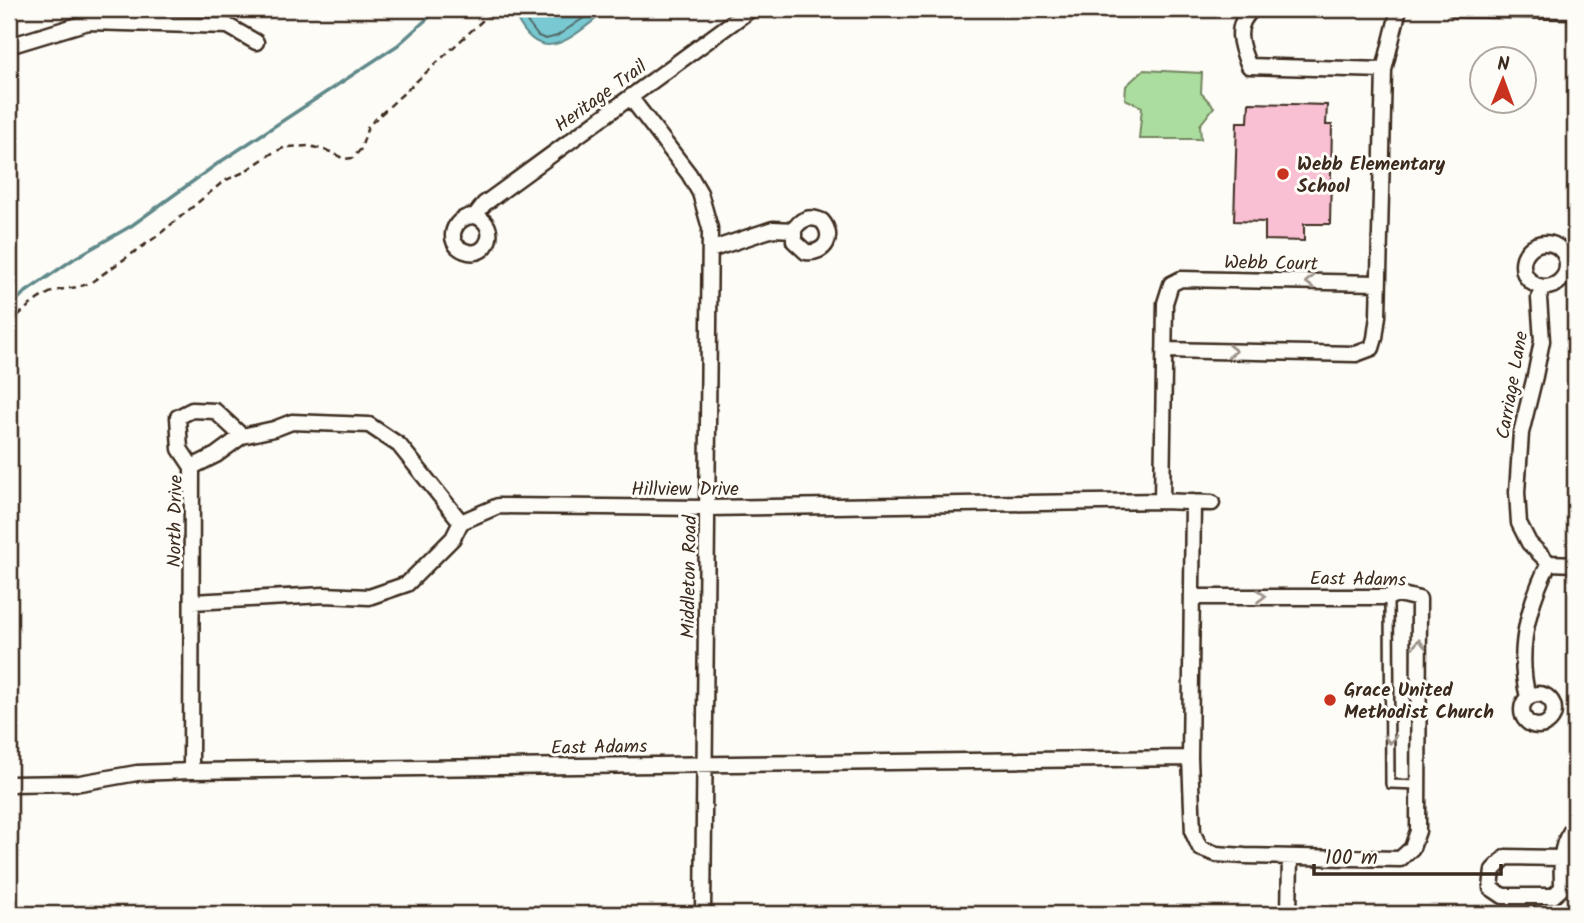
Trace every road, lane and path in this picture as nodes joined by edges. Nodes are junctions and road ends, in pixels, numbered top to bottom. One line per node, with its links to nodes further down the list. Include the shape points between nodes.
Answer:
1 (495, 9): 16 (path, via 368,127 352,158 310,146 274,152 224,181 156,237 84,287 48,294)
2 (751, 9): 10 (street, Heritage Trail)
3 (1253, 9): 9 (street, via 1243,19 1240,31 1240,46 1250,66)
4 (1399, 9): 9 (street)
5 (1455, 9): 6 (street)
6 (1575, 11)
7 (256, 42): 8 (street, via 228,26 88,22)
8 (9, 46)
9 (1384, 70): 14 (street)
10 (630, 97): 11 (street, Heritage Trail, via 484,204); 13 (street, Middleton Road, via 700,193 710,228)
11 (475, 216)
12 (794, 230): 13 (street, via 774,229)
13 (710, 250): 23 (street, Middleton Road)
14 (1378, 283): 17 (street, one-way to 14, via 1364,352 1375,338); 17 (street, Webb Court, one-way to 17, via 1175,281 1166,294)
15 (1542, 288): 25 (street, Carriage Lane, via 1542,341 1521,433 1517,492 1519,523 1529,544)
16 (9, 325)
17 (1164, 350): 20 (street, Webb Court)
18 (242, 436): 19 (street, North Drive); 19 (street, via 215,411 192,410 178,417 180,449); 24 (street, North Drive, via 292,422 369,425 399,445)
19 (192, 467): 29 (street, North Drive)
20 (1162, 501): 21 (street, Hillview Drive); 23 (street, Hillview Drive)
21 (1193, 502): 22 (street, Hillview Drive); 27 (street)
22 (1212, 503)
23 (708, 508): 24 (street, Hillview Drive, via 498,506); 32 (street, Middleton Road)
24 (461, 522): 29 (street, via 453,538 407,584 369,597)
25 (1549, 563): 26 (street); 30 (street, via 1528,616 1523,651)
26 (1575, 564)
27 (1192, 597): 28 (street, East Adams, one-way to 28); 31 (street, East Adams)
28 (1389, 597): 35 (lane, one-way to 35, via 1390,784); 35 (street, East Adams, one-way to 28, via 1419,599 1398,594)
29 (192, 602): 33 (street, North Drive)
30 (1528, 697)
31 (1190, 758): 32 (street, East Adams); 37 (street, East Adams, via 1193,833 1200,848)
32 (706, 763): 33 (street, East Adams); 39 (street, Middleton Road)
33 (191, 771): 34 (street, East Adams, via 137,773 80,783)
34 (9, 784)
35 (1418, 785): 37 (street, East Adams, via 1418,831 1412,848 1400,859)
36 (1575, 826): 38 (street, via 1562,844)
37 (1290, 857): 40 (street)
38 (1562, 858): 38 (street, via 1562,888 1553,896 1503,895 1491,888 1493,870 1506,857)
39 (704, 914)
40 (1289, 914)

